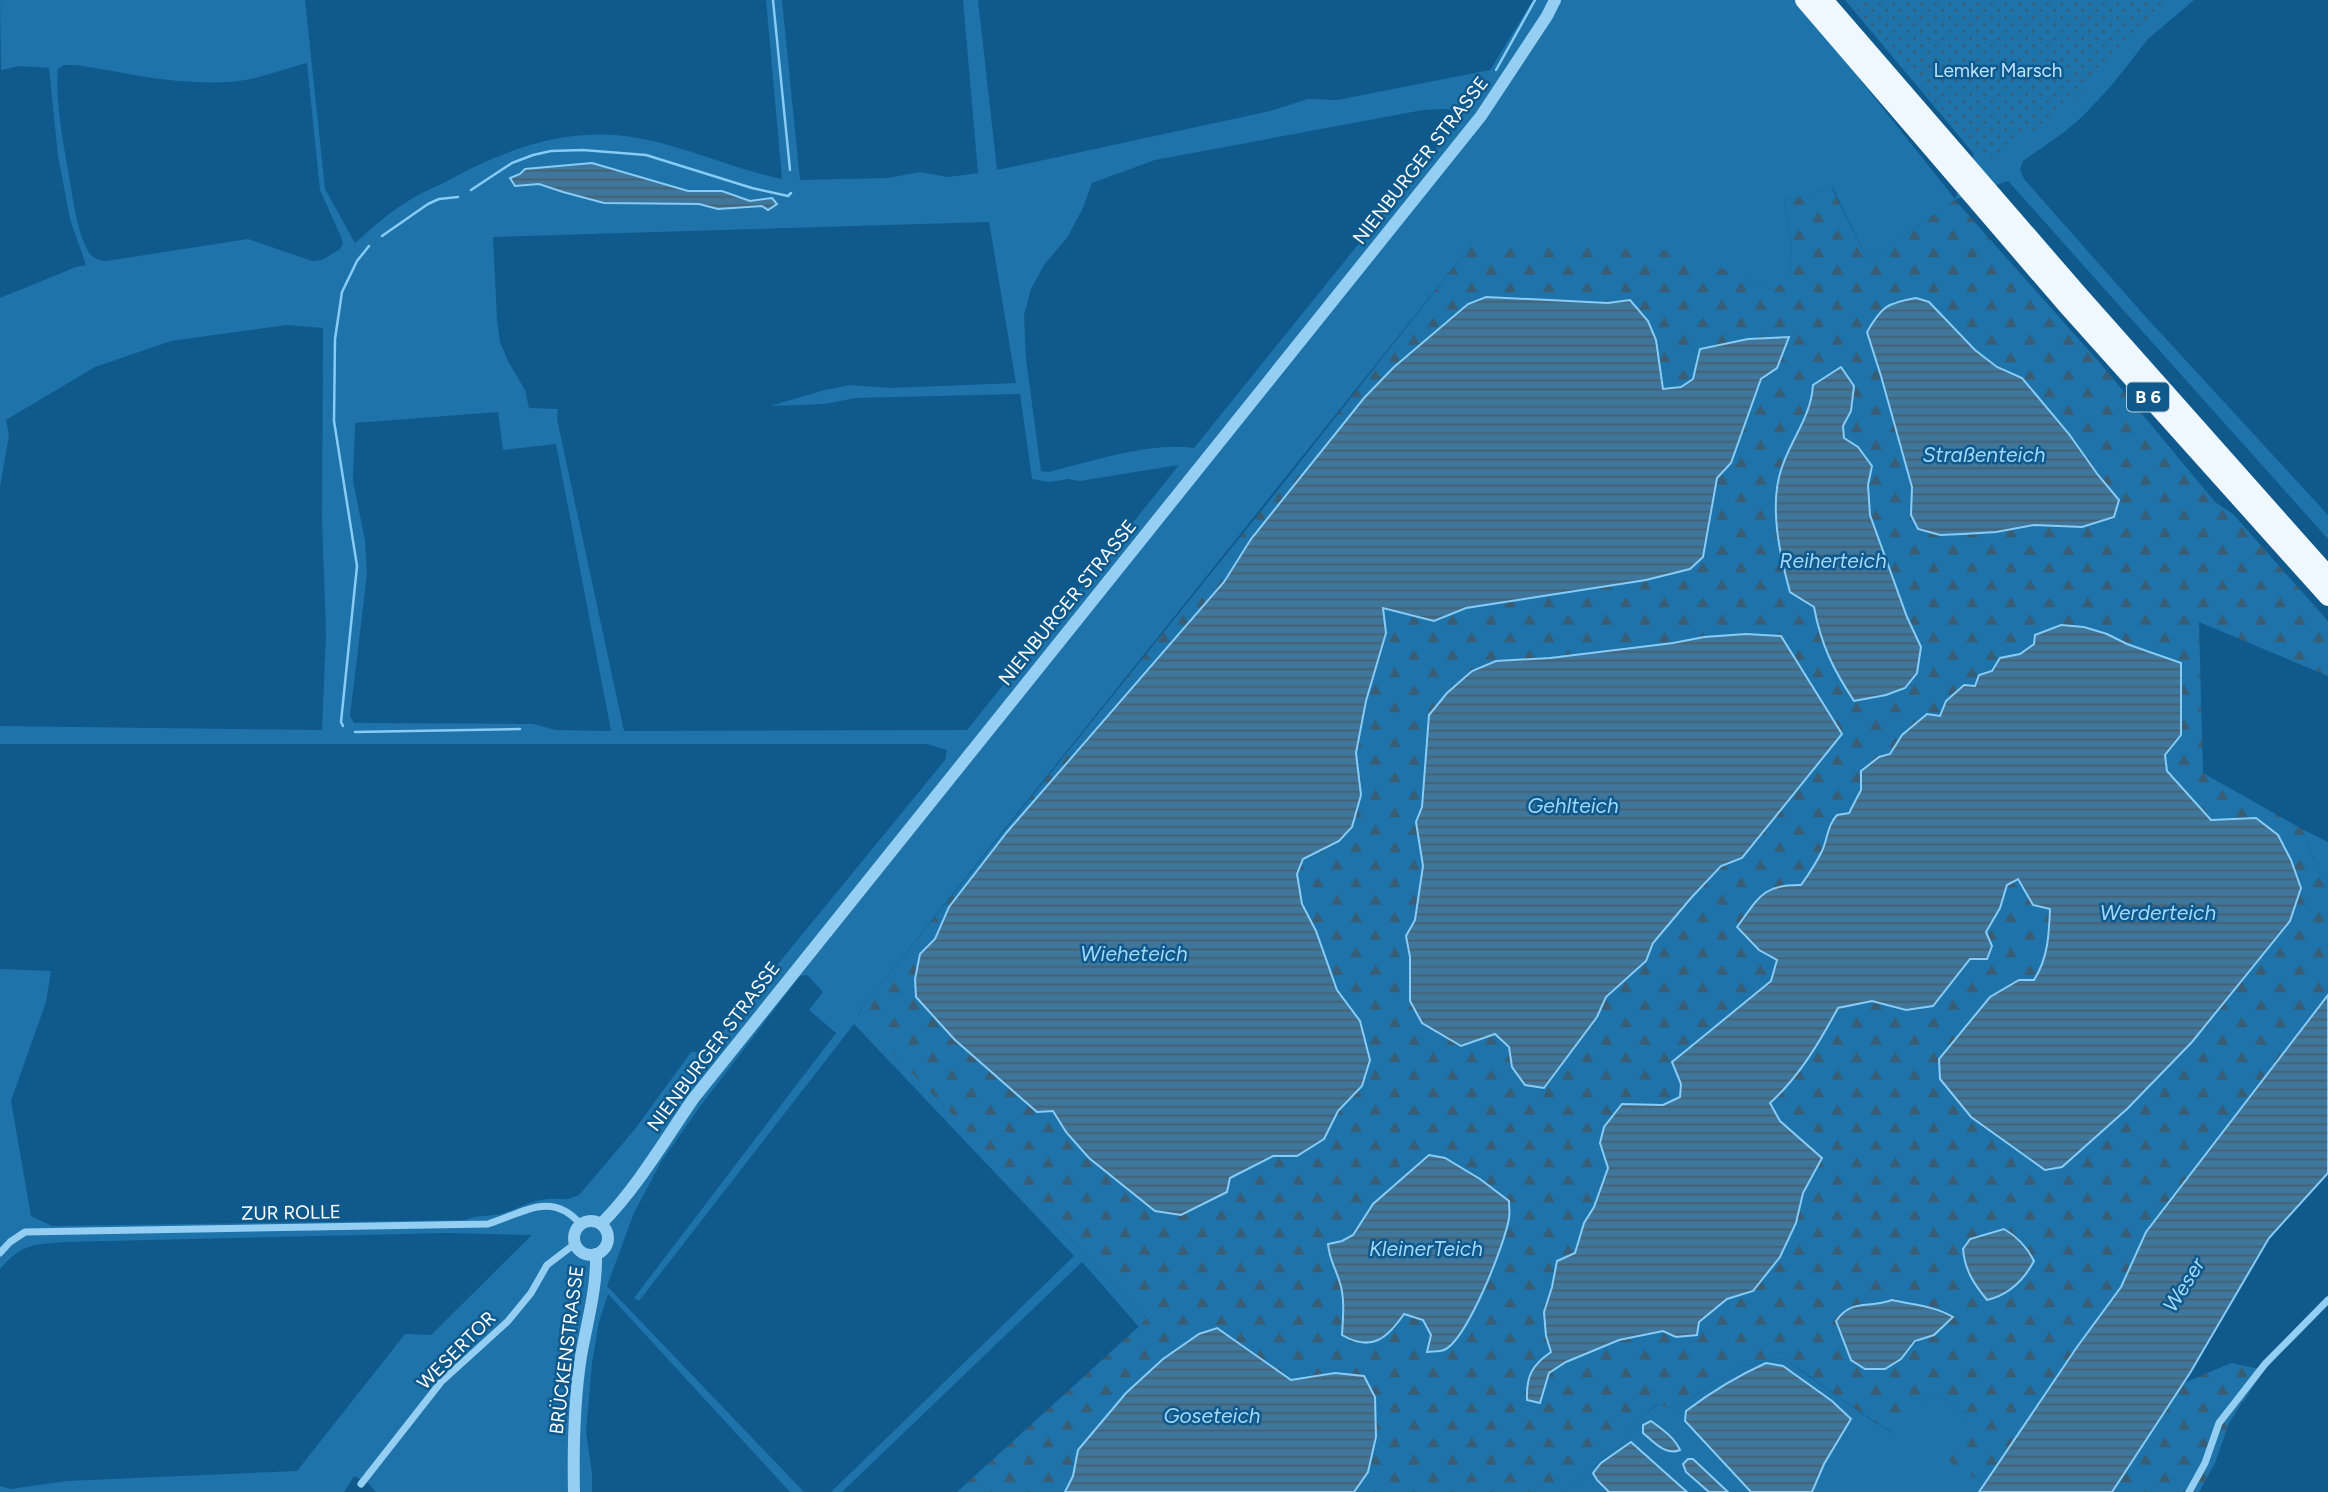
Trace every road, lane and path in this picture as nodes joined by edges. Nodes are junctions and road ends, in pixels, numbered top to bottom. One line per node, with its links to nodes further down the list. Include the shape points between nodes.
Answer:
1 (1555, 0): 7 (street, NIENBURGER STRASSE, via 1481,116 693,1099)
2 (1804, 0): 4 (highway, B 6)
3 (1824, 0): 4 (highway, B 6)
4 (1976, 189): 5 (highway, B 6); 6 (highway, B 6)
5 (2328, 575)
6 (2328, 597)
7 (601, 1224): 8 (street); 11 (street, via 607,1243)
8 (581, 1225): 9 (street); 10 (street, ZUR ROLLE, via 559,1208 538,1206 488,1224 25,1232)
9 (576, 1243): 11 (street, via 582,1251); 13 (street, WESERTOR, via 547,1265 508,1321 441,1382)
10 (0, 1253)
11 (596, 1254): 14 (street, BRÜCKENSTRASSE, via 578,1382)
12 (2328, 1300): 15 (street, via 2265,1364 2219,1423)
13 (361, 1484)
14 (574, 1492)
15 (2189, 1492)

